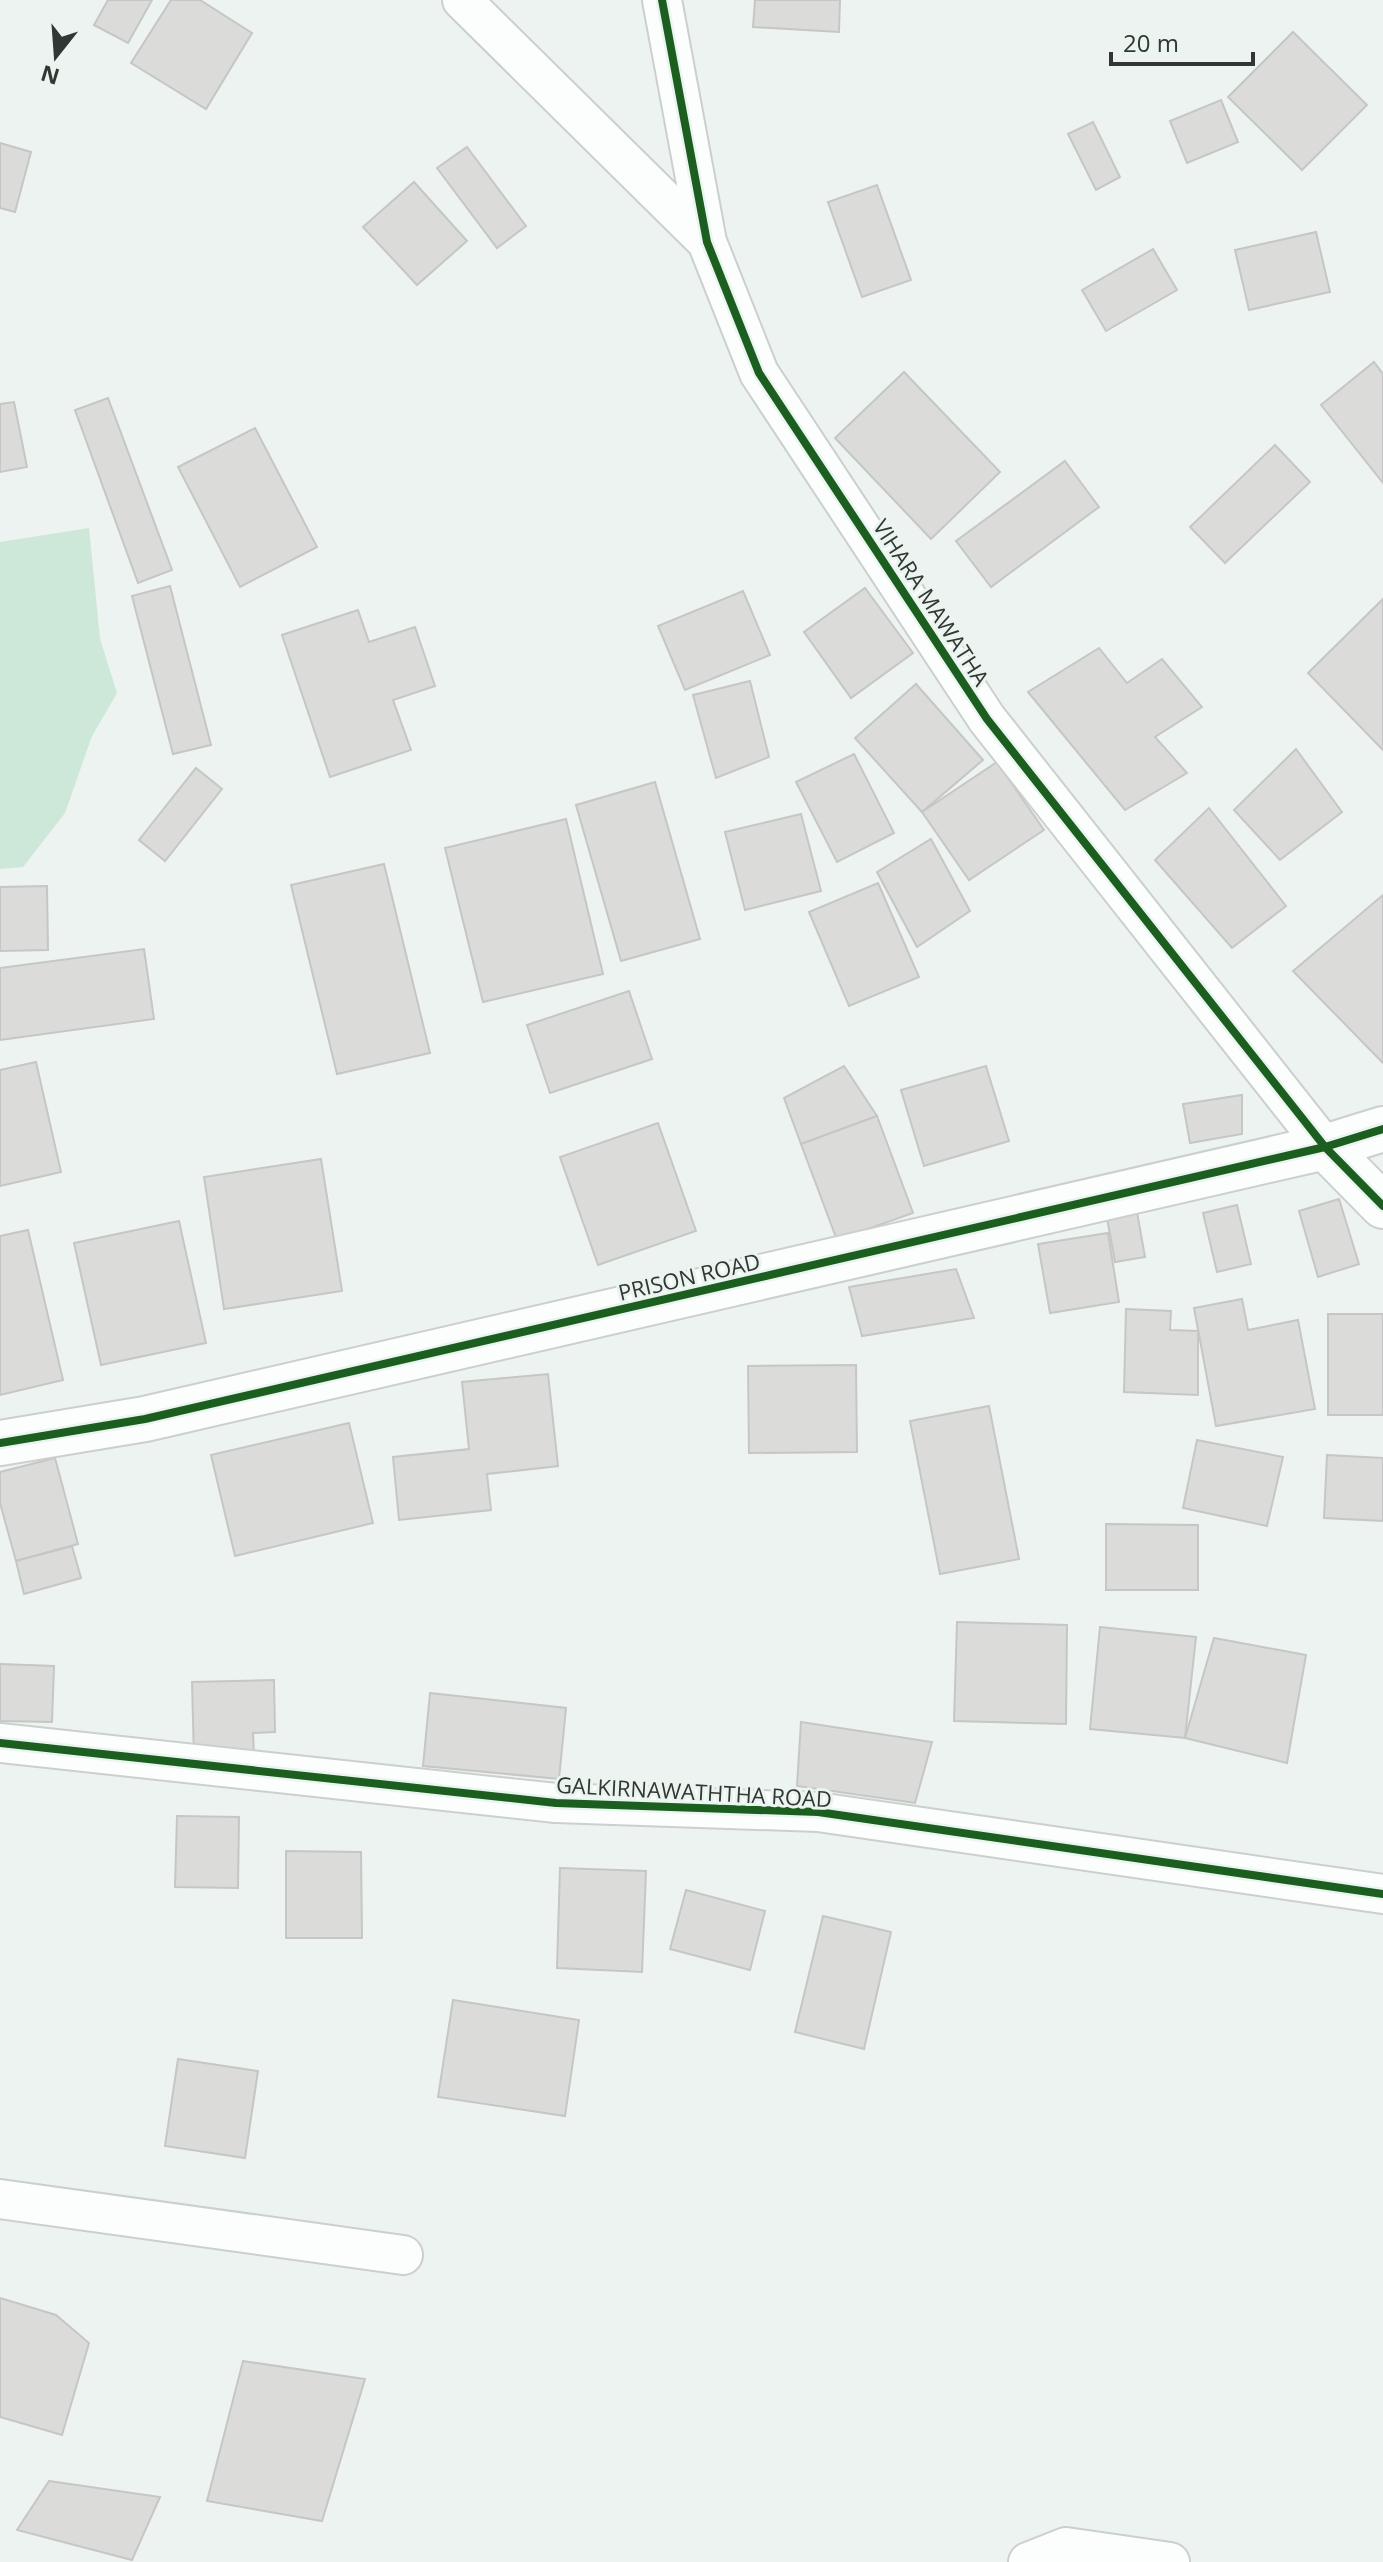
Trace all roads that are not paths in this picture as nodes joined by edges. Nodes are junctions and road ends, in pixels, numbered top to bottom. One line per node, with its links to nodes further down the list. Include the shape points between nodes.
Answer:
1 (462, 0): 3 (street)
2 (662, 0): 3 (street, VIHARA MAWATHA)
3 (707, 242): 5 (street, VIHARA MAWATHA, via 759,373 987,719)
4 (1383, 1129): 5 (street, PRISON ROAD)
5 (1325, 1147): 6 (street); 7 (street, PRISON ROAD, via 145,1419)
6 (1383, 1206)
7 (0, 1443)
8 (0, 1743): 9 (street, GALKIRNAWATHTHA ROAD, via 556,1803 818,1812)
9 (1383, 1894)
10 (0, 2199): 11 (street)
11 (403, 2255)
12 (1028, 2562): 13 (street, via 1066,2547)
13 (1170, 2562)

